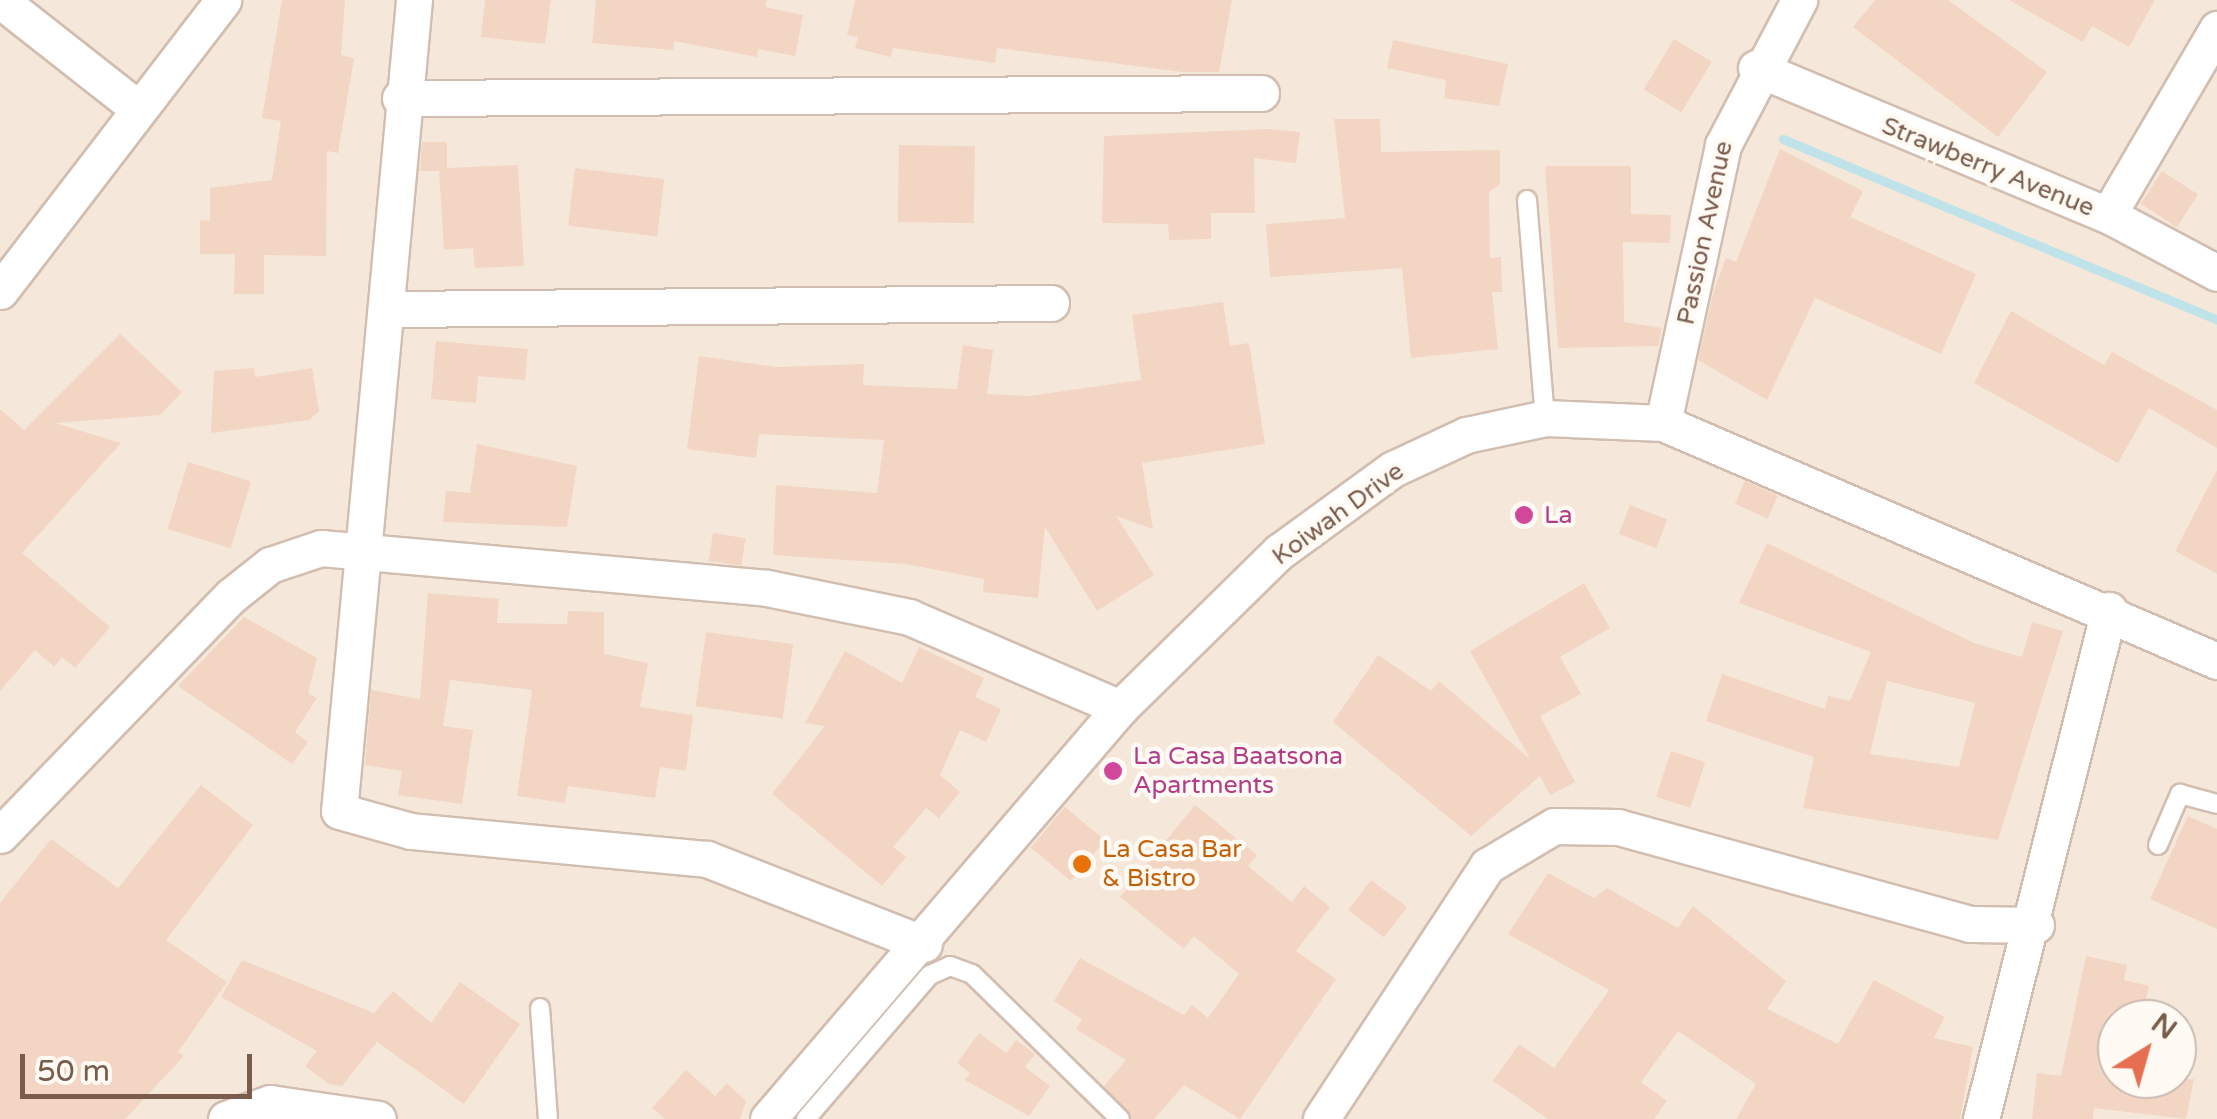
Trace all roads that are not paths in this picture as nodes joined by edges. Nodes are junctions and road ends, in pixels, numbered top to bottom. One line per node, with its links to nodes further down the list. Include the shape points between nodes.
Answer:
1 (0, 0): 9 (street)
2 (223, 0): 9 (street)
3 (414, 0): 8 (street)
4 (1800, 0): 6 (street, Passion Avenue)
5 (2217, 29): 11 (street)
6 (1756, 68): 11 (street, Strawberry Avenue); 17 (street, Passion Avenue, via 1723,145)
7 (1260, 93): 8 (street)
8 (400, 98): 15 (street)
9 (138, 108): 13 (street)
10 (1528, 200): 16 (lane)
11 (2108, 215): 12 (street, Strawberry Avenue)
12 (2217, 274)
13 (0, 291)
14 (1051, 303): 15 (street)
15 (391, 309): 18 (street)
16 (1545, 418): 17 (street, Koiwah Drive); 21 (street, Koiwah Drive, via 1466,436 1393,469 1280,552)
17 (1663, 423): 19 (street, Koiwah Drive)
18 (364, 551): 21 (street, via 767,588 909,618); 23 (street, via 321,548 270,565 66,759); 26 (street, via 336,798 346,817 708,859)
19 (2109, 610): 20 (street, Koiwah Drive); 25 (street)
20 (2217, 661)
21 (1120, 708): 26 (street, Koiwah Drive)
22 (2217, 804): 24 (lane, via 2180,794)
23 (0, 836)
24 (2158, 845)
25 (2036, 925): 35 (street, via 1969,924 1618,827 1554,826 1487,866); 36 (street)
26 (924, 944): 28 (street, Koiwah Drive)
27 (540, 1008): 31 (lane)
28 (811, 1092): 32 (street, Koiwah Drive); 33 (lane); 34 (lane, via 930,976 950,966 972,974)
29 (226, 1119): 30 (street, via 270,1103)
30 (378, 1119)
31 (548, 1119)
32 (768, 1119)
33 (806, 1119)
34 (1120, 1119)
35 (1321, 1119)
36 (1981, 1119)

